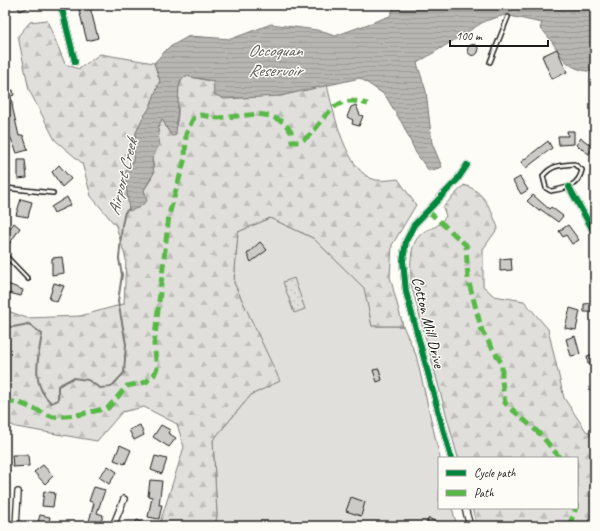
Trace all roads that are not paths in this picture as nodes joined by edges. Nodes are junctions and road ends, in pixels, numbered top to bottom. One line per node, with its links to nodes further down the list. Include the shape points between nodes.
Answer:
1 (61, 5): 3 (street)
2 (508, 17): 4 (lane)
3 (75, 62)
4 (490, 62)
5 (467, 165): 12 (street, Cotton Mill Drive, via 457,180 414,225 406,241 402,261 406,292)
6 (5, 188): 8 (lane)
7 (569, 188): 7 (lane, via 551,192 546,188 543,176 552,166 574,164 582,170 576,184); 9 (street)
8 (53, 193)
9 (595, 234)
10 (5, 255): 11 (lane)
11 (28, 279)
12 (451, 457)
13 (18, 492): 16 (street)
14 (124, 499): 17 (street)
15 (465, 509): 18 (street)
16 (16, 526)
17 (113, 526)
18 (470, 526)

